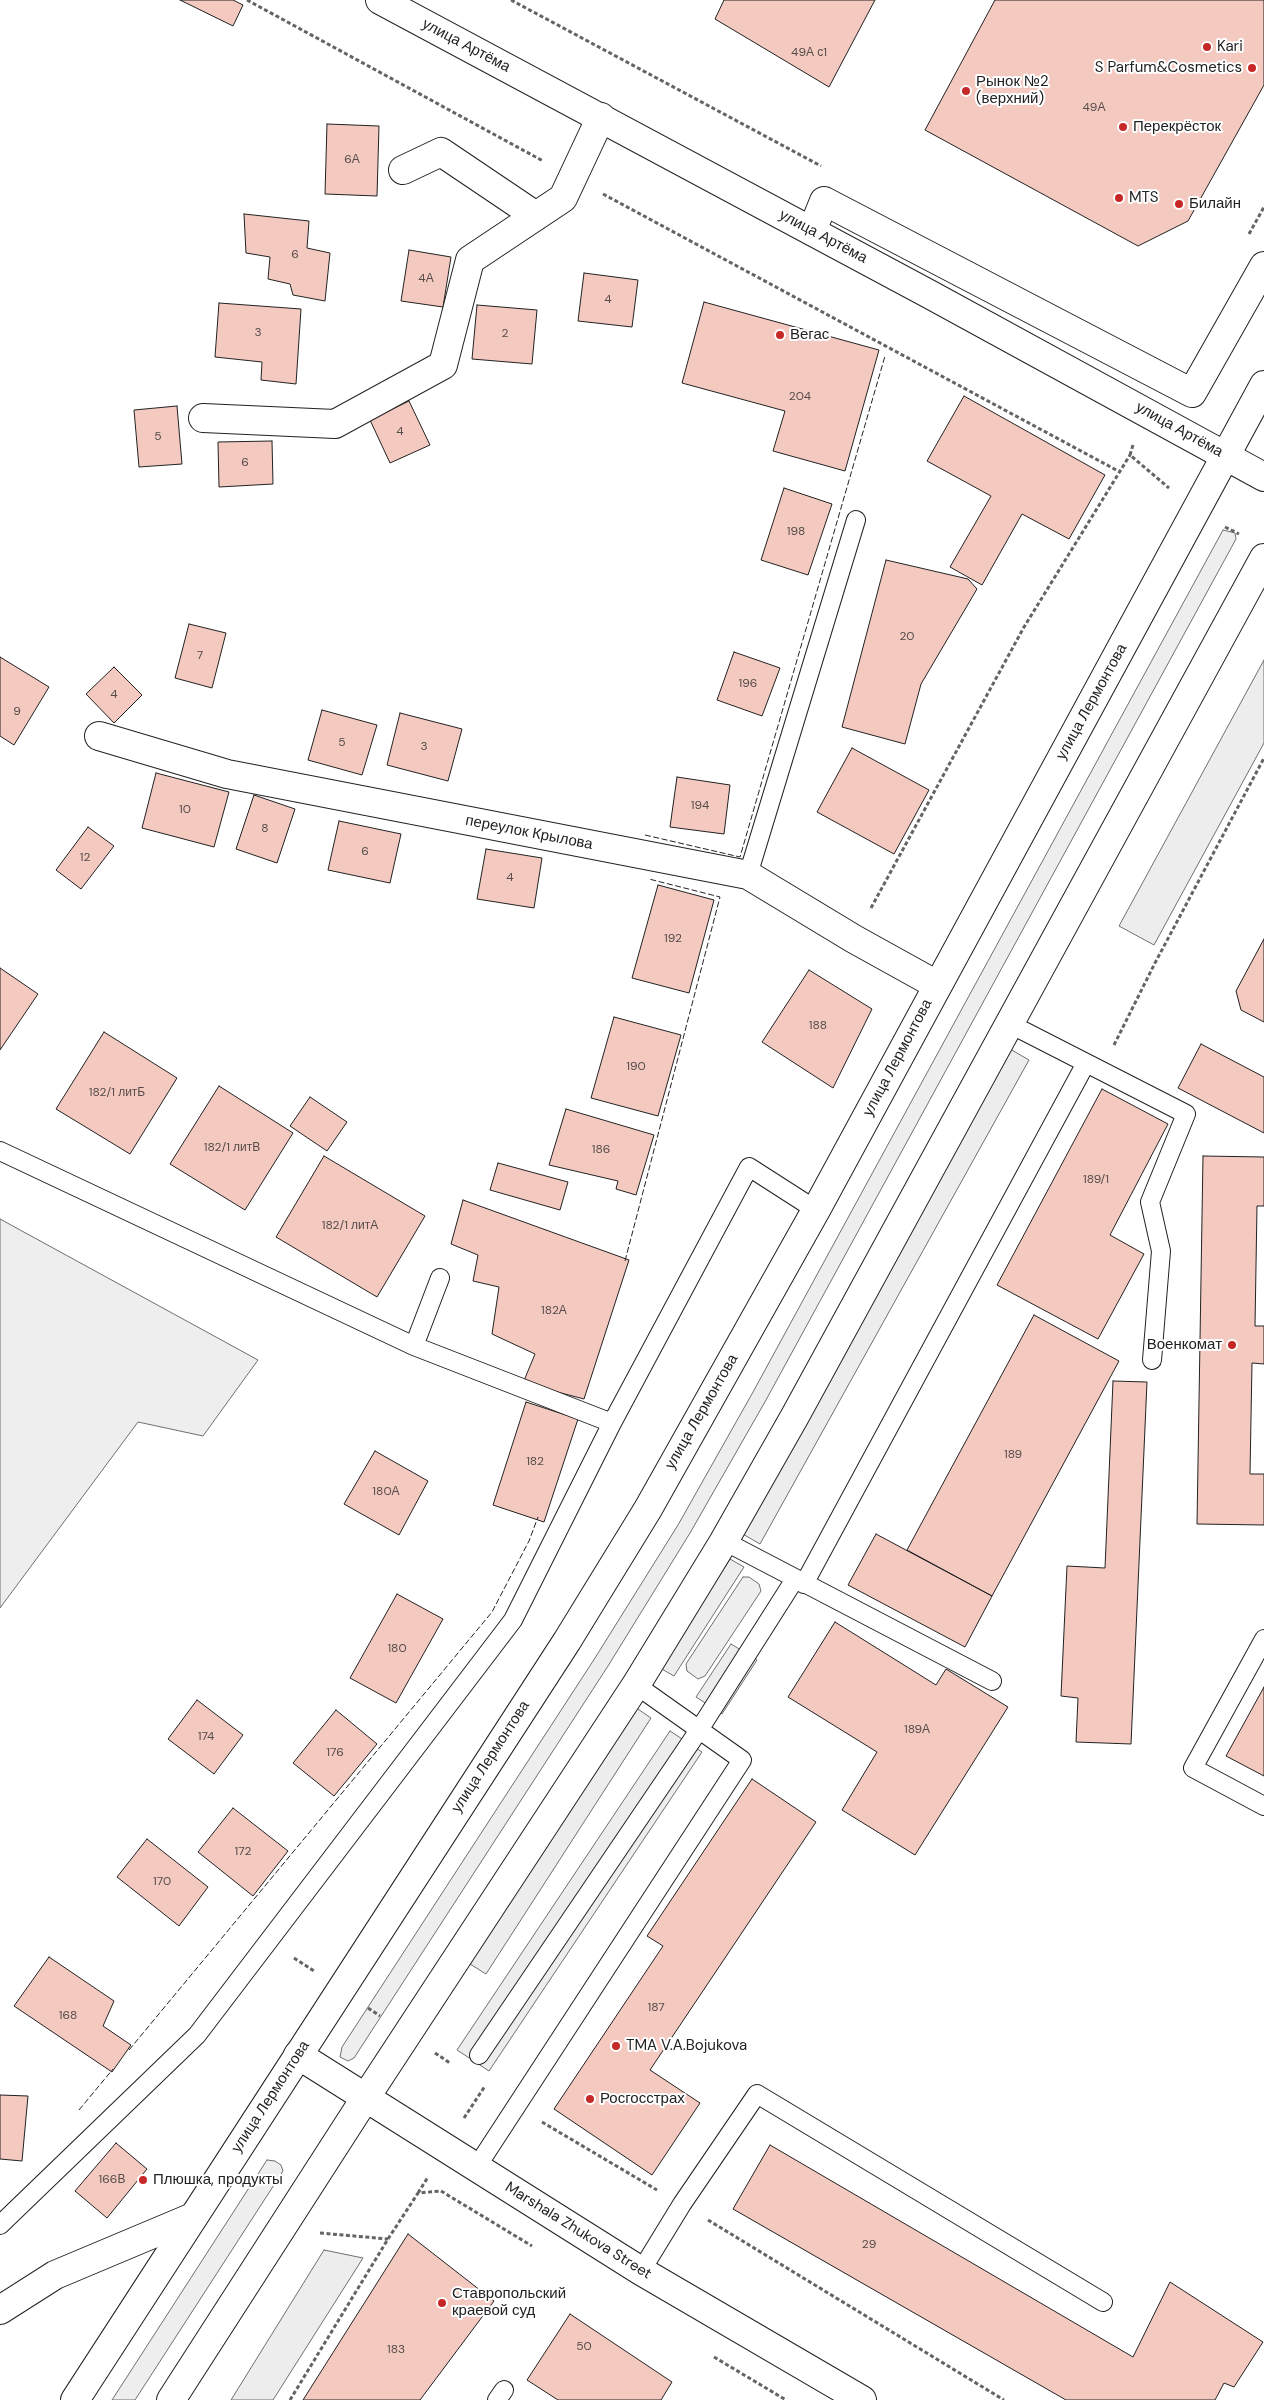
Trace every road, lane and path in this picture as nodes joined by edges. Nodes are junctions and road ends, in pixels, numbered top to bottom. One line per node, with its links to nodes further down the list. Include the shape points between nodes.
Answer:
1 (247, 0): 5 (path)
2 (380, 0): 3 (main road, улица Артёма)
3 (601, 118): 5 (main road); 7 (main road, улица Артёма)
4 (403, 170): 6 (main road, via 441,152)
5 (573, 177): 6 (main road, via 563,198); 13 (path)
6 (536, 216): 10 (main road, via 470,260 443,365 335,424)
7 (812, 231): 8 (main road, via 824,201 1192,393); 12 (main road, улица Артёма)
8 (1264, 266)
9 (1264, 385): 12 (main road, улица Лермонтова)
10 (203, 418)
11 (1130, 456): 13 (path)
12 (1225, 456): 14 (main road, улица Артёма); 20 (main road, улица Лермонтова)
13 (1120, 472): 19 (path, via 1024,627)
14 (1264, 477)
15 (856, 520): 18 (lane)
16 (1264, 558): 21 (main road)
17 (99, 736): 18 (main road, переулок Крылова, via 226,774)
18 (748, 875): 19 (main road, переулок Крылова)
19 (854, 939): 20 (main road, переулок Крылова)
20 (937, 985): 24 (main road, улица Лермонтова)
21 (1008, 1023): 22 (lane); 29 (main road)
22 (1086, 1063): 27 (lane, via 1186,1114 1150,1202 1161,1251); 30 (lane)
23 (0, 1151): 26 (lane)
24 (816, 1210): 28 (lane, via 749,1167); 37 (main road, улица Лермонтова, via 648,1509)
25 (440, 1278): 26 (lane)
26 (414, 1346): 28 (lane)
27 (1152, 1360)
28 (612, 1423): 36 (lane, via 513,1620)
29 (724, 1541): 30 (lane); 33 (main road)
30 (800, 1581): 32 (lane); 34 (lane)
31 (1264, 1639): 35 (lane, via 1193,1768)
32 (992, 1681)
33 (636, 1685): 34 (lane); 38 (main road)
34 (699, 1730): 40 (lane); 44 (lane, via 742,1760)
35 (1264, 1806)
36 (268, 1941): 37 (path); 48 (lane, via 196,2035)
37 (340, 1988): 38 (path); 39 (main road, улица Лермонтова)
38 (407, 2035): 41 (path); 43 (main road)
39 (298, 2055): 43 (main road, Marshala Zhukova Street); 47 (main road, улица Лермонтова)
40 (479, 2055)
41 (453, 2065)
42 (477, 2081): 44 (path)
43 (366, 2097): 45 (main road, Marshala Zhukova Street); 55 (main road)
44 (515, 2106): 45 (lane); 46 (path)
45 (476, 2168): 50 (main road, Marshala Zhukova Street)
46 (682, 2204): 50 (lane); 51 (lane, via 757,2094); 59 (path)
47 (193, 2216): 52 (main road, via 55,2275); 54 (main road, улица Лермонтова)
48 (0, 2225)
49 (534, 2247): 56 (path, via 441,2191 418,2193)
50 (641, 2270): 58 (main road, Marshala Zhukova Street)
51 (1103, 2302)
52 (0, 2310)
53 (710, 2354): 57 (path)
54 (75, 2400)
55 (171, 2400)
56 (290, 2400)
57 (786, 2400)
58 (862, 2400)
59 (1004, 2400)

